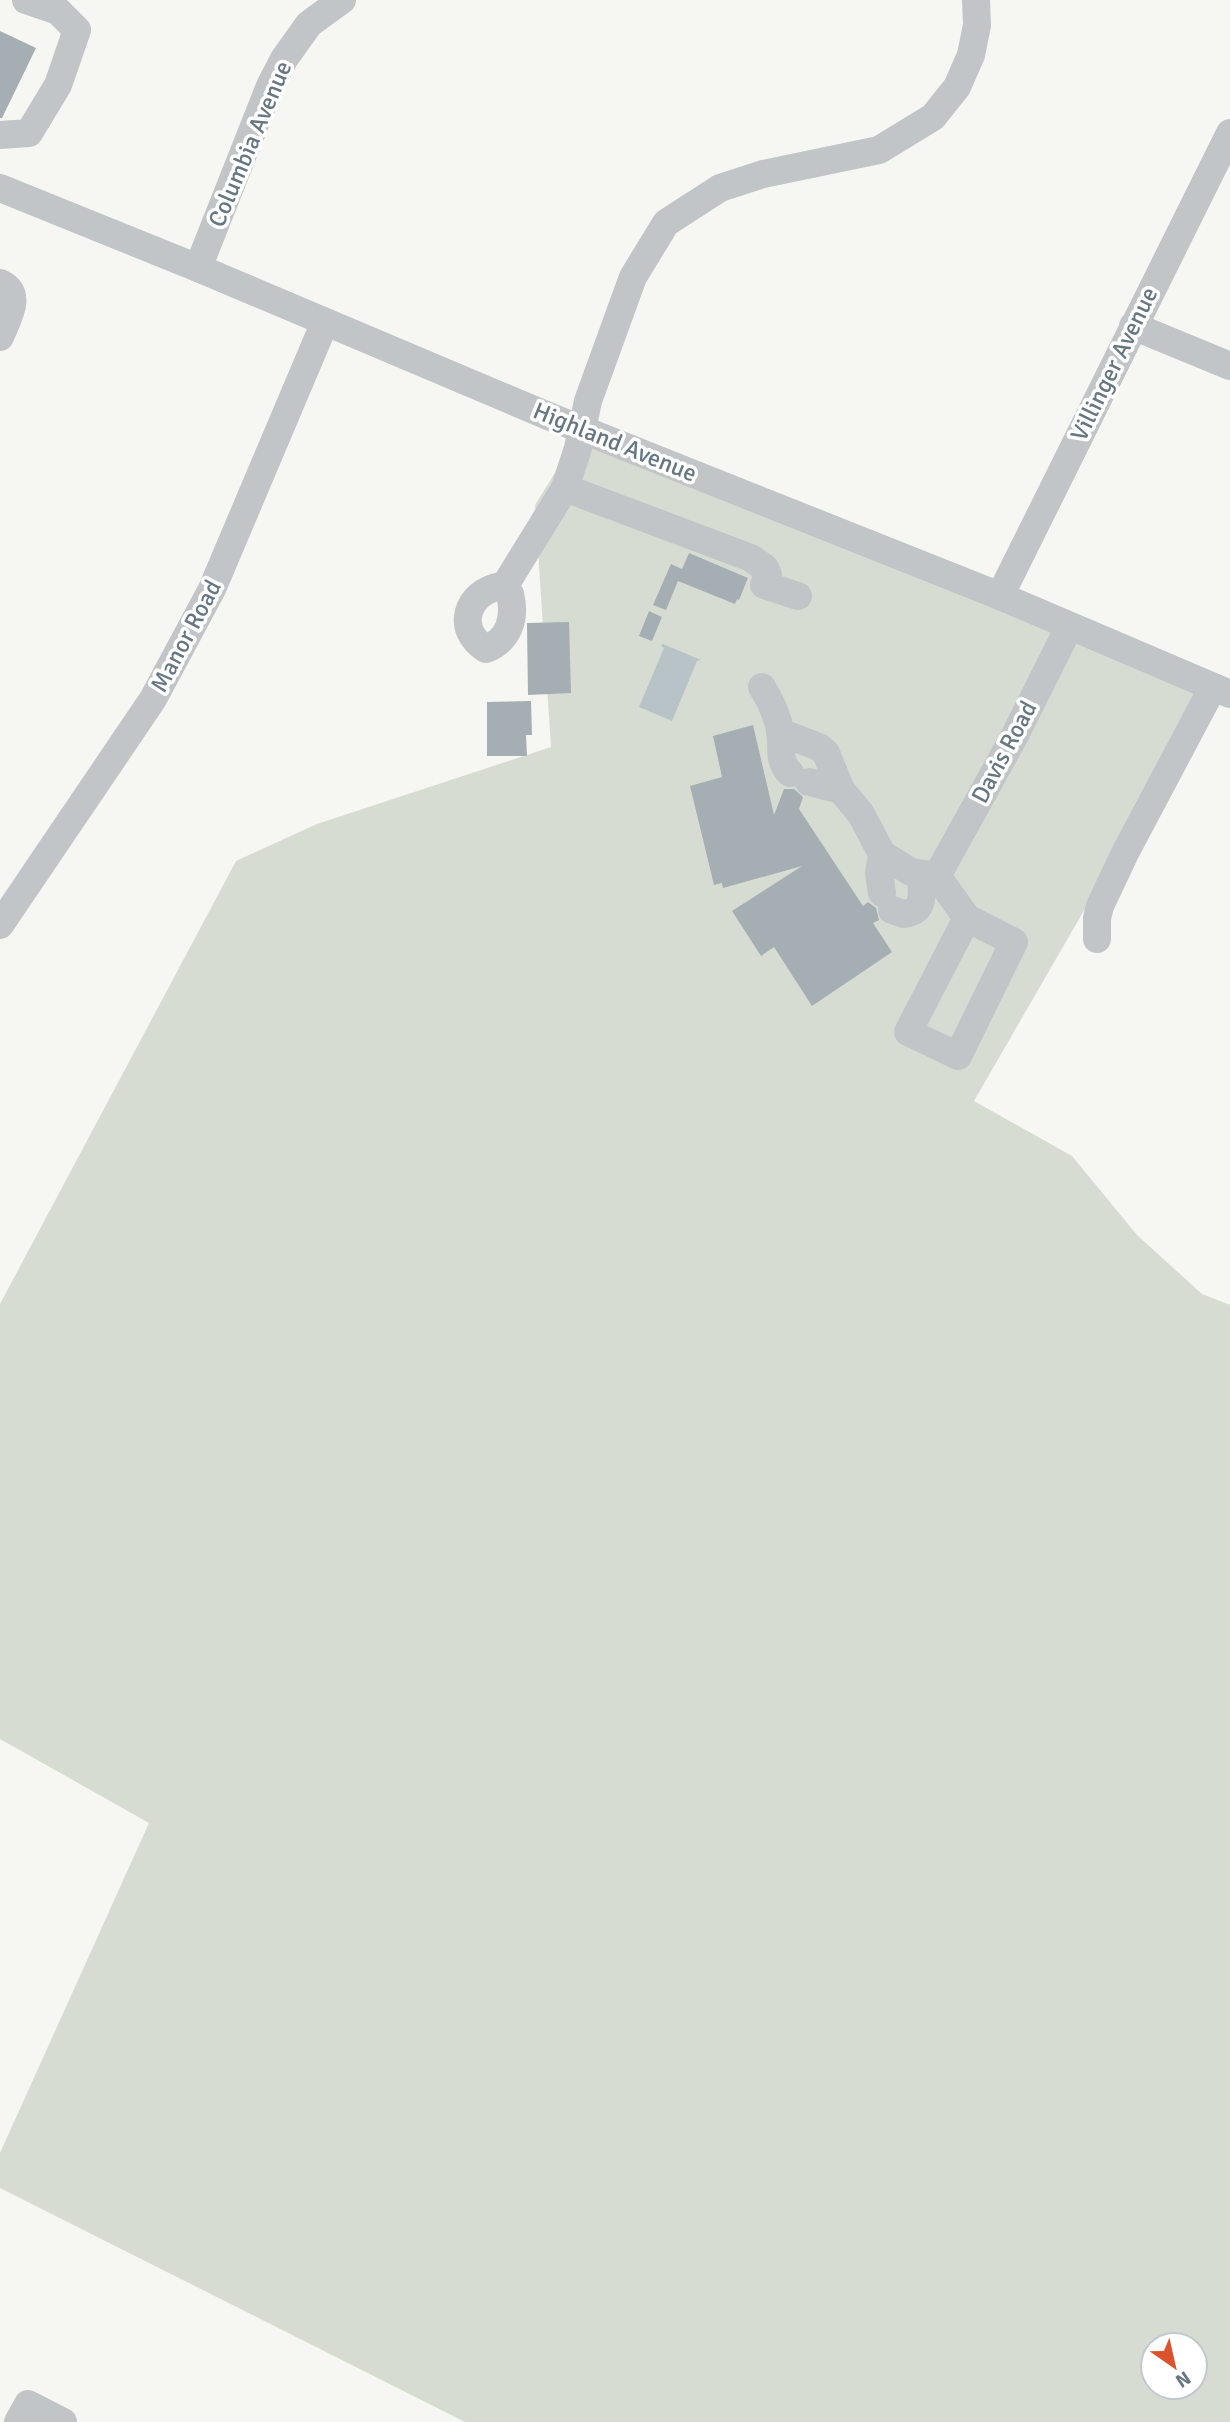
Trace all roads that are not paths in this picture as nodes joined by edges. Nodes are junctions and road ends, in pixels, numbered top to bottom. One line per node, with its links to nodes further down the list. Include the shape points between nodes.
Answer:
1 (26, 0): 5 (street, via 58,11 77,30 58,85 29,133)
2 (342, 0): 7 (street, Columbia Avenue, via 309,24 284,59)
3 (976, 0): 13 (street, via 971,55 957,87 933,117 879,150 763,174 720,188 666,223 633,277)
4 (1230, 133): 10 (street, Villinger Avenue)
5 (0, 135)
6 (0, 188): 7 (street, Highland Avenue)
7 (198, 268): 9 (street, Highland Avenue)
8 (0, 283): 11 (street, via 13,295)
9 (326, 321): 13 (street, Highland Avenue); 26 (street, Manor Road, via 199,614 153,699)
10 (1133, 326): 12 (street); 17 (street, Villinger Avenue)
11 (0, 337)
12 (1230, 366)
13 (582, 429): 14 (street); 17 (street, Highland Avenue)
14 (565, 488): 15 (street); 16 (street, via 751,558 767,571 764,585)
15 (504, 587)
16 (798, 596)
17 (1000, 596): 18 (street, Highland Avenue)
18 (1069, 627): 20 (street, Highland Avenue); 24 (street, Davis Road, via 1014,737)
19 (762, 687): 21 (street)
20 (1222, 690): 27 (street, via 1125,852 1101,903)
21 (780, 732): 22 (street, via 826,753); 22 (street, via 786,769)
22 (841, 790): 23 (street, via 861,814)
23 (882, 854): 24 (street, via 911,872); 24 (street, via 879,873 887,901 906,914 920,906)
24 (930, 875): 25 (street)
25 (967, 918): 25 (street, via 1014,942 958,1056 908,1032)
26 (0, 925)
27 (1097, 939)
28 (19, 2422): 29 (street, via 28,2404)
29 (62, 2422)

